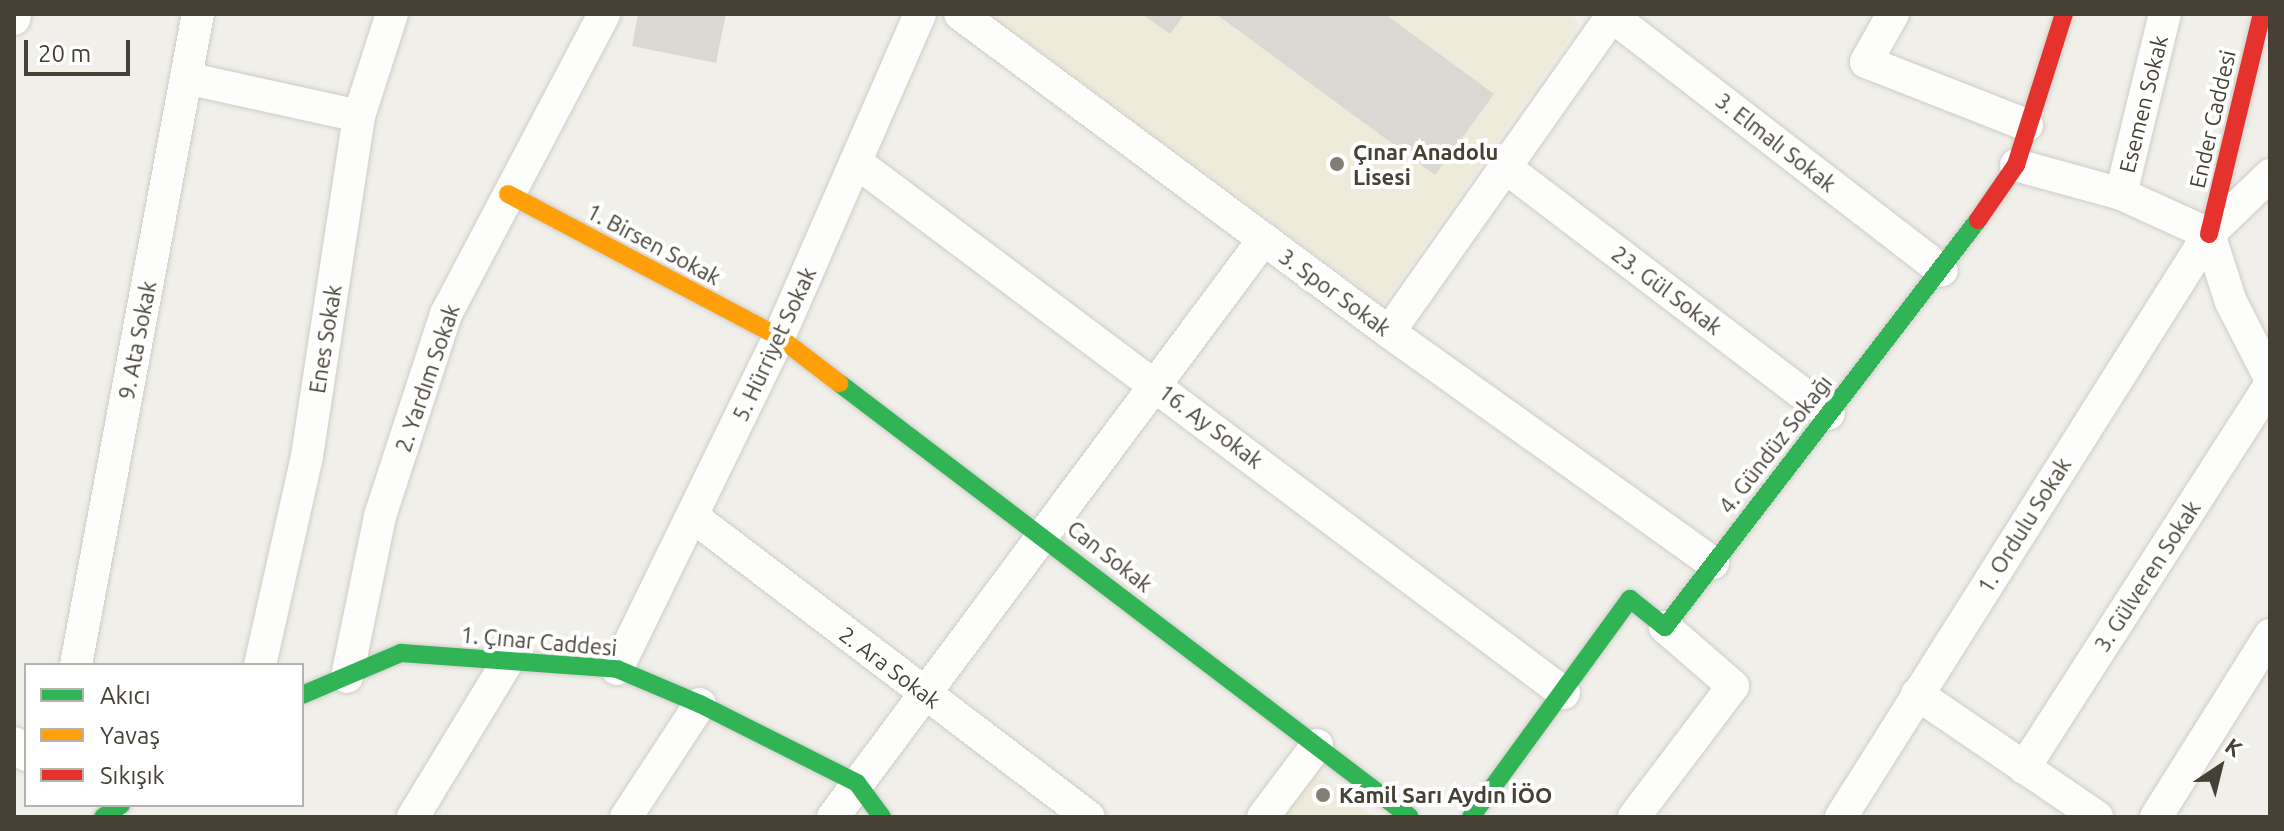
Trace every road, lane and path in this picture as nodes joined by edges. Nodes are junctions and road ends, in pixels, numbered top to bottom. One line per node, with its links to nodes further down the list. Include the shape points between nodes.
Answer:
1 (198, 14): 11 (street, 9. Ata Sokak)
2 (392, 14): 12 (street, Enes Sokak)
3 (604, 14): 18 (street, 2. Yardım Sokak)
4 (920, 14): 14 (street, 5. Hürriyet Sokak)
5 (960, 14): 21 (street, 3. Spor Sokak)
6 (1893, 14): 13 (street, via 1866,62)
7 (2064, 14): 13 (street, 4. Gündüz Sokağı)
8 (2165, 14): 19 (street, Esemen Sokak)
9 (2262, 14): 20 (street, Ender Caddesi)
10 (1610, 15): 16 (street); 22 (street, 3. Elmalı Sokak)
11 (186, 78): 12 (street); 35 (street, 9. Ata Sokak)
12 (359, 116): 36 (street, Enes Sokak, via 307,456)
13 (2027, 125): 15 (street, 4. Gündüz Sokağı)
14 (856, 162): 24 (street, 5. Hürriyet Sokak); 26 (street, 16. Ay Sokak)
15 (2016, 165): 19 (street); 22 (street, 4. Gündüz Sokağı)
16 (1505, 167): 23 (street); 28 (street, 23. Gül Sokak)
17 (2270, 175): 20 (street, 1. Ordulu Sokak)
18 (508, 194): 24 (street, 1. Birsen Sokak); 38 (street, 2. Yardım Sokak, via 446,314 380,516)
19 (2121, 194): 20 (street)
20 (2209, 234): 25 (street, via 2231,302); 42 (street, 1. Ordulu Sokak)
21 (1264, 239): 23 (street, 3. Spor Sokak); 26 (street)
22 (1942, 270): 28 (street, 4. Gündüz Sokağı)
23 (1389, 332): 31 (street, 3. Spor Sokak)
24 (779, 337): 29 (street, 5. Hürriyet Sokak); 30 (street, Can Sokak)
25 (2270, 378)
26 (1157, 385): 30 (street); 39 (street, 16. Ay Sokak)
27 (2270, 385): 45 (street, 3. Gülveren Sokak)
28 (1829, 414): 31 (street, 4. Gündüz Sokağı)
29 (692, 516): 37 (street, 5. Hürriyet Sokak); 41 (street, 2. Ara Sokak)
30 (1044, 535): 41 (street); 44 (street, Can Sokak)
31 (1713, 563): 32 (street, 4. Gündüz Sokağı)
32 (1665, 627): 39 (street, via 1630,599); 55 (street, via 1733,686)
33 (2270, 635): 58 (street)
34 (508, 661): 37 (street, 1. Çınar Caddesi); 38 (street, 1. Çınar Caddesi, via 401,653); 47 (street)
35 (76, 663)
36 (260, 663)
37 (617, 669): 43 (street, 1. Çınar Caddesi)
38 (347, 677): 40 (street, 1. Çınar Caddesi)
39 (1564, 693): 54 (street)
40 (304, 694)
41 (925, 694): 46 (street); 51 (street, 2. Ara Sokak)
42 (1917, 694): 45 (street); 56 (street, 1. Ordulu Sokak)
43 (700, 704): 46 (street, 1. Çınar Caddesi); 48 (street)
44 (1317, 745): 52 (street); 53 (street, Can Sokak)
45 (2024, 768): 57 (street)
46 (857, 783): 49 (street); 50 (street, 1. Çınar Caddesi)
47 (413, 817)
48 (626, 817)
49 (833, 817)
50 (882, 817)
51 (1089, 817)
52 (1263, 817)
53 (1410, 817)
54 (1471, 817)
55 (1634, 817)
56 (1841, 817)
57 (2097, 817)
58 (2156, 817)

